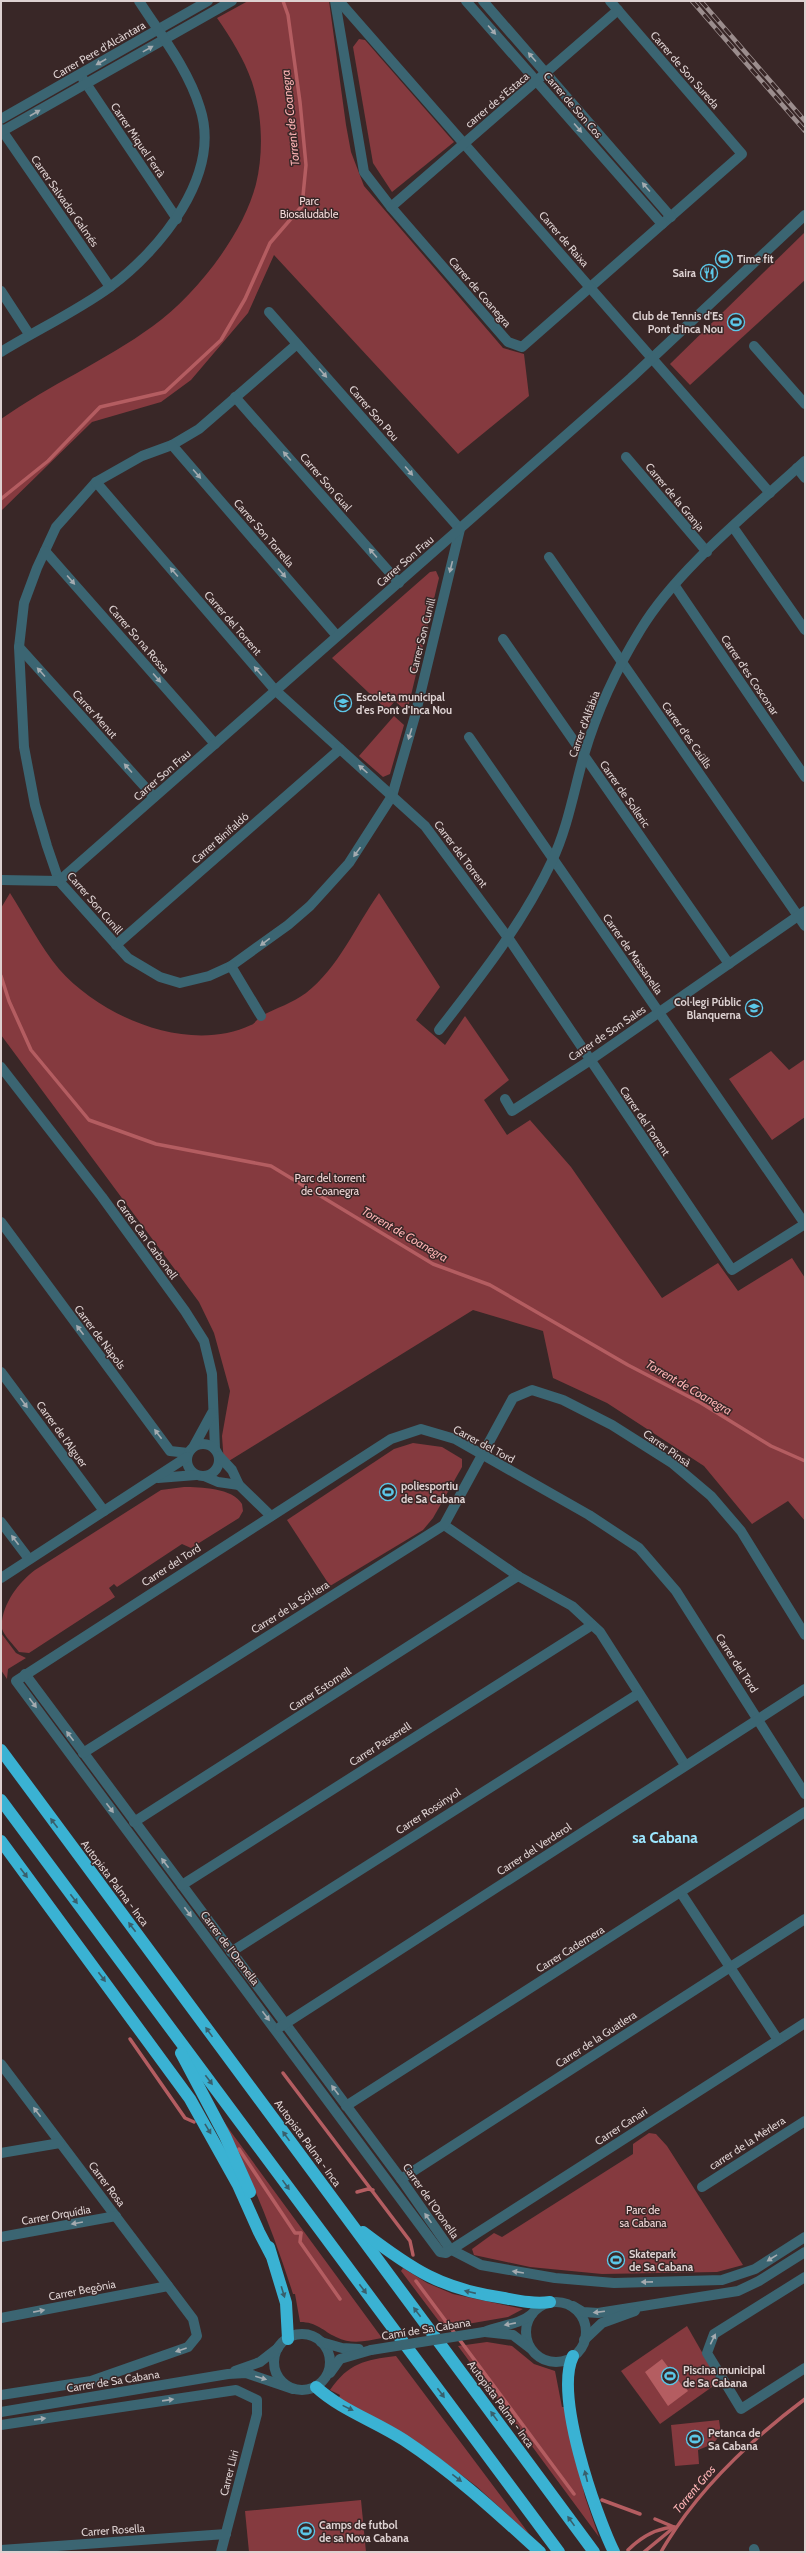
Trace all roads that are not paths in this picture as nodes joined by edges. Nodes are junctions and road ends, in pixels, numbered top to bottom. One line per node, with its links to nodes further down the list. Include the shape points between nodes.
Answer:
1 (139, 1): 10 (street)
2 (208, 1): 10 (street, Carrer Pere d'Alcàntara)
3 (232, 1): 11 (street)
4 (335, 1): 20 (street, Carrer de Coanegra, via 364,172)
5 (339, 1): 18 (street, Carrer de Raixa)
6 (466, 1): 14 (street, Carrer de Son Cos, one-way to 14)
7 (483, 1): 13 (street, Carrer de Son Cos, one-way to 7)
8 (610, 1): 9 (street, Carrer de Son Sureda)
9 (618, 10): 13 (street, carrer de s'Estaca); 19 (street, Carrer de Son Sureda)
10 (158, 30): 11 (street); 12 (street, Carrer Pere d'Alcàntara, one-way to 12)
11 (164, 40): 15 (street, one-way to 11); 23 (street, via 194,90 201,110 204,133 197,177)
12 (80, 74): 15 (street, Carrer Miquel Ferrà); 16 (street, Carrer Pere d'Alcàntara)
13 (547, 74): 14 (street, carrer de s'Estaca); 22 (street, Carrer de Son Cos, one-way to 13)
14 (537, 82): 18 (street, carrer de s'Estaca); 24 (street, Carrer de Son Cos, one-way to 24)
15 (86, 84): 17 (street, one-way to 15); 23 (street, Carrer Miquel Ferrà)
16 (1, 119)
17 (1, 131): 25 (street, Carrer Salvador Galmés)
18 (464, 143): 20 (street, carrer de s'Estaca); 26 (street, Carrer de Raixa)
19 (742, 154): 22 (street, Carrer de Coanegra)
20 (391, 207): 26 (street, Carrer de Coanegra, via 508,342 522,347)
21 (805, 215): 33 (street, Carrer Son Frau)
22 (671, 216): 24 (street, Carrer de Coanegra)
23 (177, 219): 25 (street, via 141,260)
24 (662, 224): 26 (street, Carrer de Coanegra)
25 (110, 287): 29 (street)
26 (592, 288): 33 (street, Carrer de Raixa)
27 (1, 291): 29 (street)
28 (269, 312): 30 (street, Carrer Son Pou)
29 (29, 334): 32 (street)
30 (297, 344): 34 (street, Carrer Son Cunill); 43 (street, Carrer Son Pou, one-way to 43)
31 (754, 346): 35 (street)
32 (1, 352)
33 (653, 359): 41 (street, Carrer de Raixa); 43 (street, Carrer Son Frau)
34 (235, 397): 36 (street, Carrer Son Cunill, via 199,429); 47 (street, Carrer Son Gual, one-way to 34)
35 (805, 404)
36 (172, 445): 40 (street, Carrer Son Cunill, via 142,456); 50 (street, Carrer Son Torrella, one-way to 50)
37 (626, 457): 45 (street, Carrer de la Granja)
38 (801, 464): 39 (street); 41 (street, Carrer d'Alfàbia)
39 (805, 478)
40 (96, 482): 44 (street, Carrer Son Cunill, via 56,527); 54 (street, Carrer del Torrent, one-way to 40)
41 (770, 493): 42 (street, Carrer d'Alfàbia)
42 (733, 527): 45 (street, Carrer d'Alfàbia); 49 (street)
43 (460, 529): 47 (street, Carrer Son Frau); 60 (street, Carrer Son Cunill, one-way to 60, via 415,716)
44 (45, 551): 52 (street, Carrer Son Cunill, via 24,603); 56 (street, Carrer So na Rossa, one-way to 56)
45 (707, 552): 48 (street, Carrer d'Alfàbia)
46 (549, 557): 53 (street, Carrer d'es Caülls)
47 (399, 583): 50 (street, Carrer Son Frau)
48 (674, 586): 53 (street, Carrer d'Alfàbia, via 642,627); 59 (street, Carrer d'es Cosconar)
49 (805, 630)
50 (337, 636): 54 (street, Carrer Son Frau)
51 (502, 639): 58 (street, Carrer de Solleric)
52 (19, 648): 61 (street, Carrer Menut, one-way to 52); 64 (street, Carrer Son Cunill, via 24,747 35,805)
53 (622, 662): 58 (street, Carrer d'Alfàbia, via 598,713); 65 (street, Carrer d'es Caülls)
54 (275, 690): 56 (street, Carrer Son Frau); 57 (street, Carrer del Torrent)
55 (469, 737): 62 (street, Carrer de Massanella)
56 (215, 744): 61 (street, Carrer Son Frau)
57 (340, 749): 60 (street, Carrer del Torrent, one-way to 57); 68 (street, Carrer Binifaldó)
58 (584, 756): 62 (street, Carrer d'Alfàbia, via 574,800); 69 (street, Carrer de Solleric)
59 (805, 777)
60 (392, 796): 67 (street, Carrer del Torrent, via 425,826); 70 (street, Carrer Son Cunill, one-way to 70, via 363,843 332,883 288,925)
61 (154, 797): 64 (street, Carrer Son Frau)
62 (553, 860): 67 (street, Carrer d'Alfàbia); 71 (street, Carrer de Massanella)
63 (5, 880): 64 (street)
64 (59, 881): 68 (street, Carrer Son Cunill)
65 (802, 914): 66 (street, Carrer d'es Caülls); 69 (street, Carrer de Son Sales)
66 (805, 926)
67 (509, 939): 73 (street, Carrer d'Alfàbia); 74 (street, Carrer del Torrent)
68 (116, 945): 70 (street, Carrer Son Cunill, via 142,968 180,983 203,978)
69 (729, 964): 71 (street, Carrer de Son Sales)
70 (231, 966): 72 (street)
71 (659, 1012): 74 (street, Carrer de Son Sales); 78 (street, Carrer de Massanella)
72 (262, 1016)
73 (439, 1030)
74 (589, 1061): 76 (street, Carrer de Son Sales, via 512,1111); 78 (street, Carrer del Torrent, via 732,1270)
75 (1, 1067): 80 (street, Carrer Can Carbonell, via 105,1202 204,1341 212,1374)
76 (505, 1099)
77 (1, 1222): 81 (street, Carrer de Nàpols, one-way to 77, via 170,1451)
78 (805, 1224)
79 (1, 1372): 87 (street, Carrer de l'Alguer, one-way to 87)
80 (212, 1413): 81 (street, Carrer Can Carbonell); 82 (street)
81 (190, 1452): 82 (street, via 207,1444); 84 (street, via 188,1466); 85 (street)
82 (217, 1453): 84 (street, via 216,1470); 86 (street, via 232,1470)
83 (482, 1456): 88 (street, Carrer del Tord, via 455,1439 421,1429 391,1439); 90 (street, Carrer de la Sól·lera); 95 (street, Carrer Pinsà, via 514,1398 532,1390 563,1400 612,1425 672,1463 711,1496 740,1531); 99 (street, Carrer del Tord, via 589,1515 639,1548 676,1591)
84 (200, 1476): 85 (street); 86 (street)
85 (158, 1478): 87 (street)
86 (239, 1485): 88 (street)
87 (104, 1511): 91 (street)
88 (271, 1516): 96 (street, Carrer del Tord)
89 (1, 1522): 91 (street, one-way to 89)
90 (444, 1524): 92 (street); 101 (street, Carrer de la Sól·lera)
91 (29, 1559): 93 (street)
92 (518, 1576): 94 (street, via 572,1606); 106 (street, Carrer Estornell)
93 (1, 1578)
94 (592, 1625): 98 (street, via 600,1632); 108 (street, Carrer Passerell)
95 (805, 1635)
96 (24, 1674): 101 (street, Carrer de l'Oronella, one-way to 96); 116 (street, Carrer de l'Oronella, one-way to 116, via 16,1680)
97 (805, 1689): 99 (street, Carrer del Verderol)
98 (638, 1694): 102 (street); 111 (street, Carrer Rossinyol)
99 (759, 1720): 102 (street, Carrer del Verderol); 103 (street, Carrer del Tord)
100 (1, 1750): 126 (highway, Autopista Palma - Inca, one-way to 100)
101 (83, 1753): 106 (street, Carrer de l'Oronella)
102 (685, 1766): 115 (street, Carrer del Verderol)
103 (805, 1794)
104 (1, 1800): 113 (highway, one-way to 113)
105 (805, 1812): 109 (street, Carrer Cadernera)
106 (134, 1822): 108 (street, Carrer de l'Oronella, one-way to 106)
107 (1, 1841): 131 (highway, one-way to 131, via 190,2099 238,2185)
108 (182, 1885): 111 (street, Carrer de l'Oronella)
109 (681, 1893): 112 (street); 119 (street, Carrer Cadernera)
110 (805, 1919): 112 (street, Carrer de la Guatlera)
111 (231, 1952): 115 (street, Carrer de l'Oronella)
112 (730, 1967): 117 (street); 123 (street, Carrer de la Guatlera)
113 (160, 2015): 131 (highway, via 228,2142 260,2216); 159 (highway, one-way to 159)
114 (805, 2023): 117 (street, Carrer Canari)
115 (285, 2024): 116 (street, Carrer del Verderol); 119 (street, Carrer de l'Oronella, one-way to 115)
116 (276, 2030): 129 (street, Carrer de l'Oronella, via 438,2250 443,2253)
117 (778, 2040): 129 (street, Carrer Canari)
118 (1, 2064): 121 (street, Carrer Rosa, one-way to 118)
119 (346, 2106): 123 (street, Carrer de l'Oronella)
120 (805, 2121): 124 (street, carrer de la Mèrlera)
121 (60, 2143): 122 (street); 125 (street, Carrer Rosa)
122 (1, 2153)
123 (401, 2178): 129 (street, Carrer de l'Oronella, one-way to 123)
124 (702, 2186)
125 (116, 2216): 127 (street, Carrer Orquídia, one-way to 127); 133 (street, Carrer Rosa)
126 (351, 2224): 134 (highway, one-way to 126, via 534,2303 448,2286 404,2264); 160 (highway, Autopista Palma - Inca, one-way to 126)
127 (1, 2236)
128 (805, 2237): 129 (street, one-way to 129, via 755,2269 729,2278 713,2280 614,2283 555,2278 481,2265)
129 (450, 2249)
130 (805, 2252): 136 (street, via 738,2291)
131 (271, 2255): 140 (highway, one-way to 140, via 286,2303)
132 (805, 2277): 147 (street, one-way to 132, via 741,2409 707,2353 714,2334)
133 (168, 2286): 138 (street, Carrer Begònia, one-way to 133); 152 (street, Carrer Rosa, one-way to 152, via 193,2319 197,2336 188,2347 91,2381)
134 (550, 2302): 135 (street); 137 (street)
135 (573, 2306): 136 (street, one-way to 135, via 594,2313 583,2312); 142 (street, via 579,2311 585,2323)
136 (651, 2306): 142 (street, via 602,2323)
137 (533, 2313): 139 (street, Camí de Sa Cabana, one-way to 139, via 523,2320); 144 (street, via 528,2322 527,2333)
138 (1, 2318)
139 (484, 2332): 144 (street, Camí de Sa Cabana, via 513,2335); 145 (street, Camí de Sa Cabana, bridge)
140 (288, 2339): 141 (street, via 299,2334); 143 (street)
141 (321, 2342): 145 (street, Camí de Sa Cabana, via 342,2348); 149 (street, via 326,2348 330,2363)
142 (583, 2342): 146 (street)
143 (278, 2348): 148 (street, Carrer de Sa Cabana, via 260,2362); 151 (street, via 275,2356 276,2372)
144 (532, 2349): 146 (street, via 540,2357 552,2361 563,2361)
145 (372, 2350): 149 (street, Camí de Sa Cabana, via 340,2359)
146 (573, 2356): 161 (highway, one-way to 146, via 592,2500 580,2452 567,2383 569,2364)
147 (805, 2368)
148 (228, 2374): 151 (street, Carrer de Sa Cabana, one-way to 151, via 246,2374); 153 (street, Carrer de Sa Cabana)
149 (326, 2378): 150 (street)
150 (316, 2387): 151 (street); 158 (highway, one-way to 158, via 330,2400 402,2439 446,2470 489,2504)
151 (293, 2389)
152 (1, 2395)
153 (1, 2412)
154 (1, 2425): 155 (street, Carrer Lliri, one-way to 155, via 236,2390 257,2400 257,2414)
155 (226, 2534): 156 (street, Carrer Rosella); 157 (street, Carrer Lliri)
156 (1, 2550)
157 (221, 2552)
158 (540, 2552)
159 (559, 2552)
160 (594, 2552)
161 (614, 2552)

